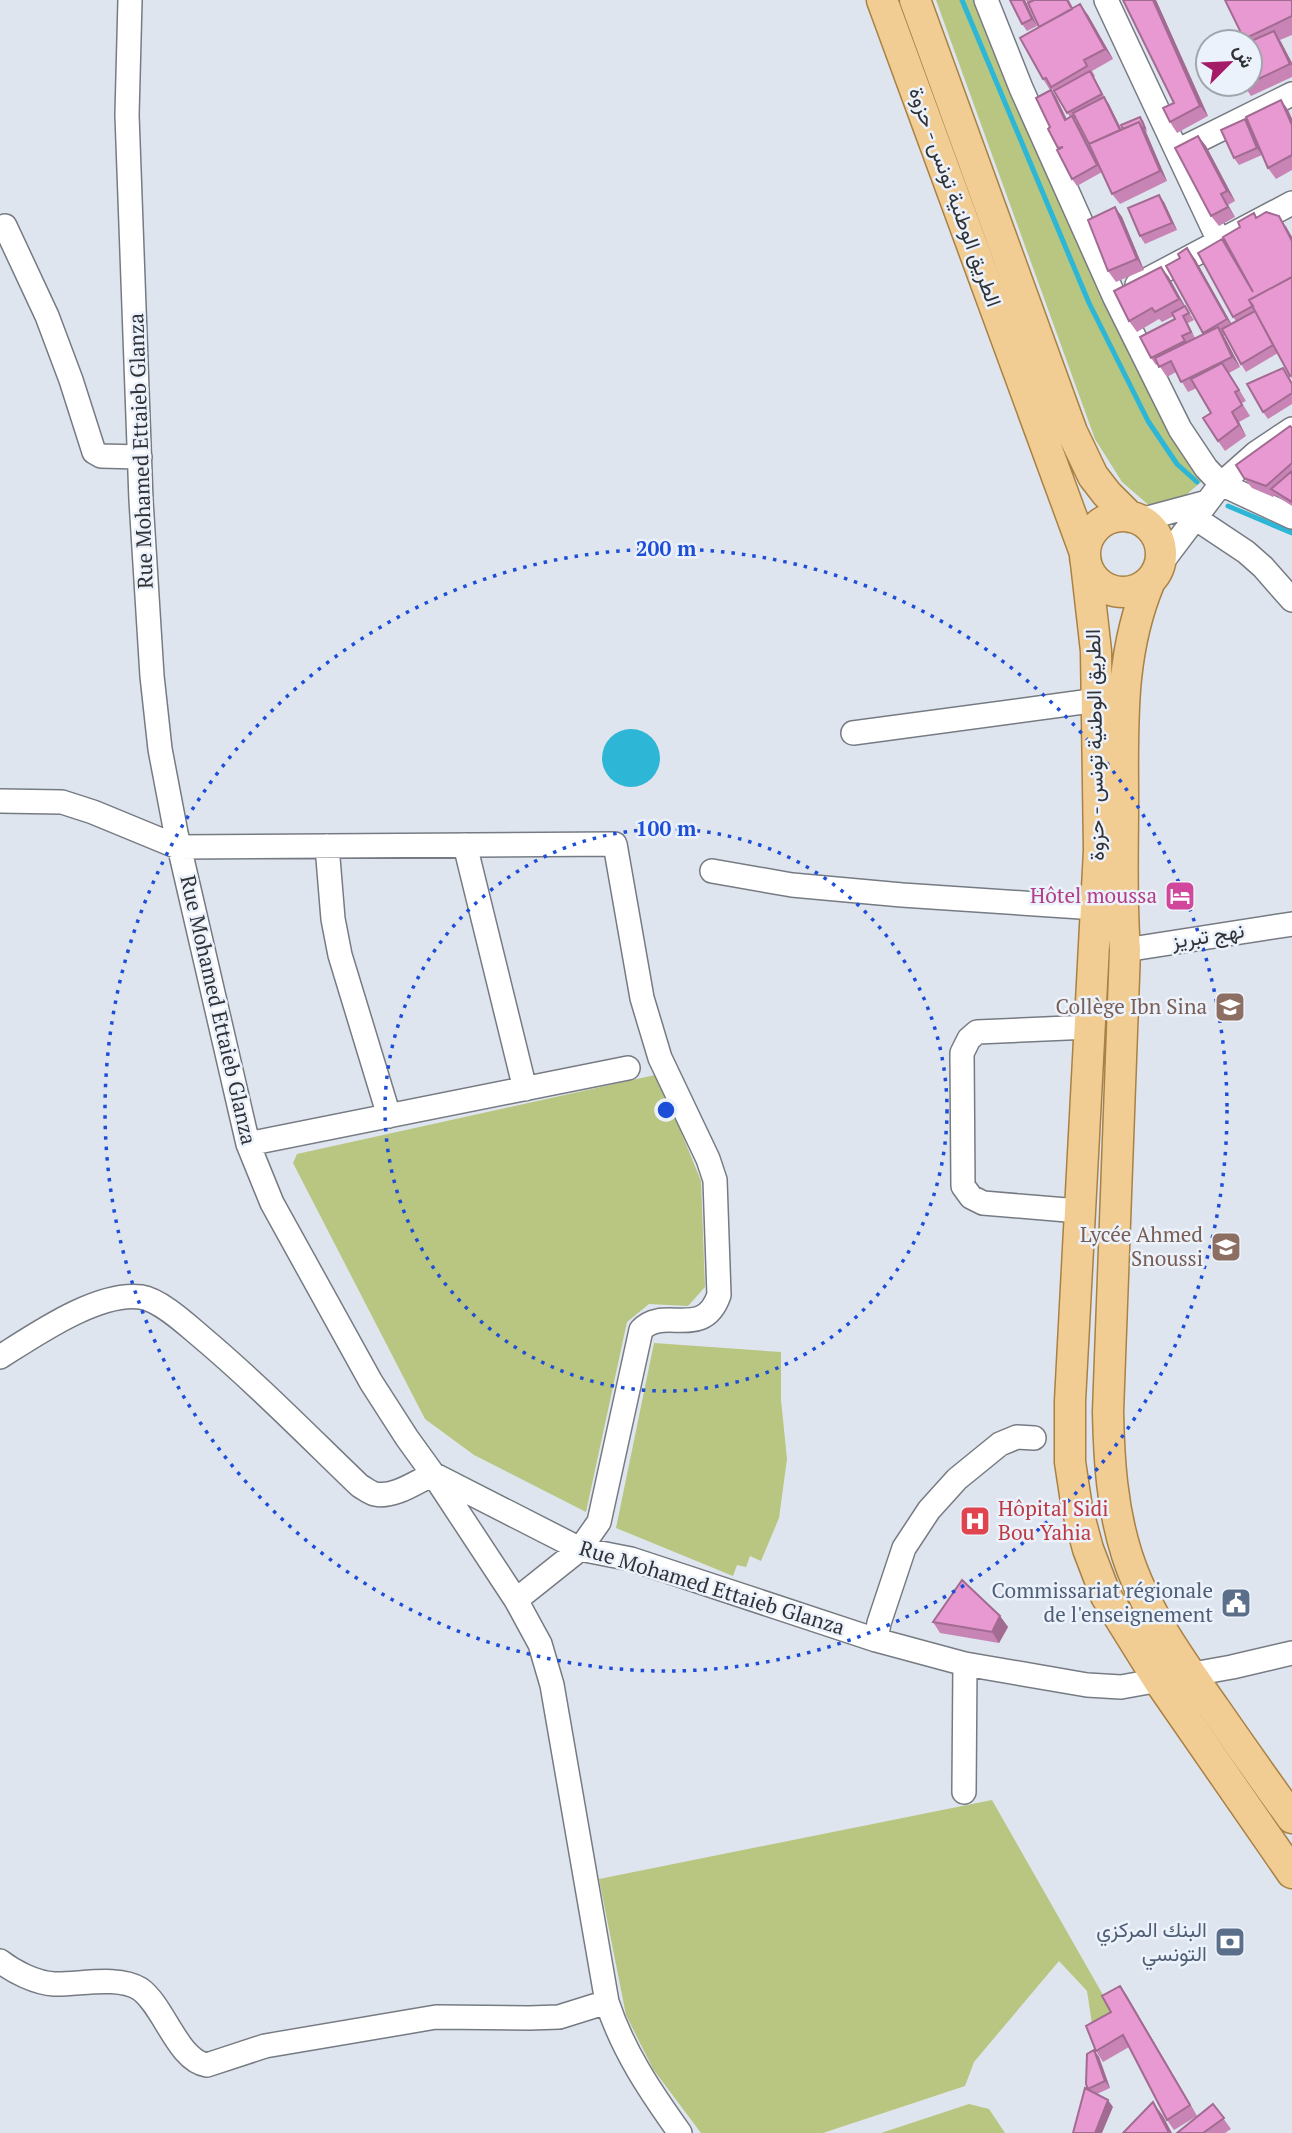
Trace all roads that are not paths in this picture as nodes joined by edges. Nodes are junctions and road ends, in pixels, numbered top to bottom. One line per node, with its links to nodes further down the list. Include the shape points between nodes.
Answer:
1 (130, 0): 15 (street, Rue Mohamed Ettaieb Glanza, via 127,115)
2 (882, 0): 12 (main road, الطريق الوطنية تونس - حزوة)
3 (915, 0): 10 (main road, الطريق الوطنية تونس - حزوة)
4 (986, 0): 13 (street)
5 (1106, 0): 7 (street)
6 (1292, 94): 7 (street)
7 (1177, 151): 11 (street)
8 (1290, 209): 11 (street)
9 (5, 226): 15 (street, via 47,316 94,452 101,457)
10 (1002, 237): 12 (main road); 18 (main road, الطريق الوطنية تونس - حزوة, via 1072,432 1093,476)
11 (1219, 241): 13 (street)
12 (974, 249): 19 (main road, الطريق الوطنية تونس - حزوة)
13 (1115, 298): 16 (street, via 1180,429 1206,468)
14 (1292, 429): 16 (street, via 1256,453)
15 (140, 457): 27 (street, Rue Mohamed Ettaieb Glanza, via 152,676)
16 (1208, 501): 17 (street); 18 (street); 20 (street); 21 (street, via 1246,552)
17 (1292, 517)
18 (1135, 519): 19 (main road, via 1117,516 1094,529); 20 (main road, via 1149,527 1160,545)
19 (1085, 558): 20 (main road, via 1098,583 1119,592 1141,588); 22 (main road, الطريق الوطنية تونس - حزوة)
20 (1154, 574): 28 (main road, الطريق الوطنية تونس - حزوة, via 1140,605 1127,660)
21 (1292, 600)
22 (1098, 700): 23 (street); 28 (main road, الطريق الوطنية تونس - حزوة)
23 (853, 733)
24 (0, 801): 27 (street, via 62,802)
25 (465, 845): 26 (street); 35 (street); 42 (street, via 615,844 649,1022 660,1058 715,1180 716,1304 701,1318 655,1321 641,1330 598,1522)
26 (327, 846): 27 (street); 36 (street, via 341,955)
27 (178, 847): 37 (street, Rue Mohamed Ettaieb Glanza)
28 (1110, 852): 30 (main road, الطريق الوطنية تونس - حزوة); 32 (main road, الطريق الوطنية تونس - حزوة)
29 (712, 871): 30 (street, via 792,885)
30 (1096, 908): 33 (main road, الطريق الوطنية تونس - حزوة)
31 (1292, 924): 32 (street, نهج تبريز)
32 (1125, 950): 47 (main road, الطريق الوطنية تونس - حزوة, via 1109,1462 1120,1530 1137,1583)
33 (1090, 1027): 38 (main road, الطريق الوطنية تونس - حزوة); 38 (street, via 977,1032 962,1054 963,1185 971,1198 983,1203)
34 (628, 1068): 35 (street)
35 (525, 1089): 36 (street)
36 (389, 1116): 37 (street)
37 (248, 1144): 41 (street, Rue Mohamed Ettaieb Glanza, via 272,1203 371,1382)
38 (1079, 1211): 48 (main road, الطريق الوطنية تونس - حزوة, via 1070,1401 1070,1462 1077,1508 1106,1597)
39 (0, 1357): 41 (street, via 82,1308 141,1297 181,1320 233,1363 373,1494 397,1491)
40 (1034, 1438): 44 (street, via 1017,1437 1000,1444 957,1479 929,1510 904,1548)
41 (433, 1474): 42 (street, Rue Mohamed Ettaieb Glanza); 43 (street)
42 (580, 1549): 43 (street); 44 (street, Rue Mohamed Ettaieb Glanza, via 631,1559)
43 (516, 1600): 53 (street, via 540,1644 552,1685)
44 (876, 1640): 46 (street, Rue Mohamed Ettaieb Glanza)
45 (1292, 1653): 47 (street, Rue Mohamed Ettaieb Glanza)
46 (965, 1664): 48 (street, Rue Mohamed Ettaieb Glanza, via 1087,1685 1121,1687); 49 (street)
47 (1190, 1674): 48 (street, Rue Mohamed Ettaieb Glanza); 50 (main road, الطريق الوطنية تونس - حزوة)
48 (1159, 1681): 51 (main road, الطريق الوطنية تونس - حزوة)
49 (964, 1792)
50 (1292, 1818)
51 (1292, 1873)
52 (0, 1961): 53 (street, via 52,1984 96,1981 139,1988 190,2057 207,2065 265,2046 436,2017 559,2017)
53 (607, 2002): 54 (street, via 632,2061)
54 (680, 2133)

